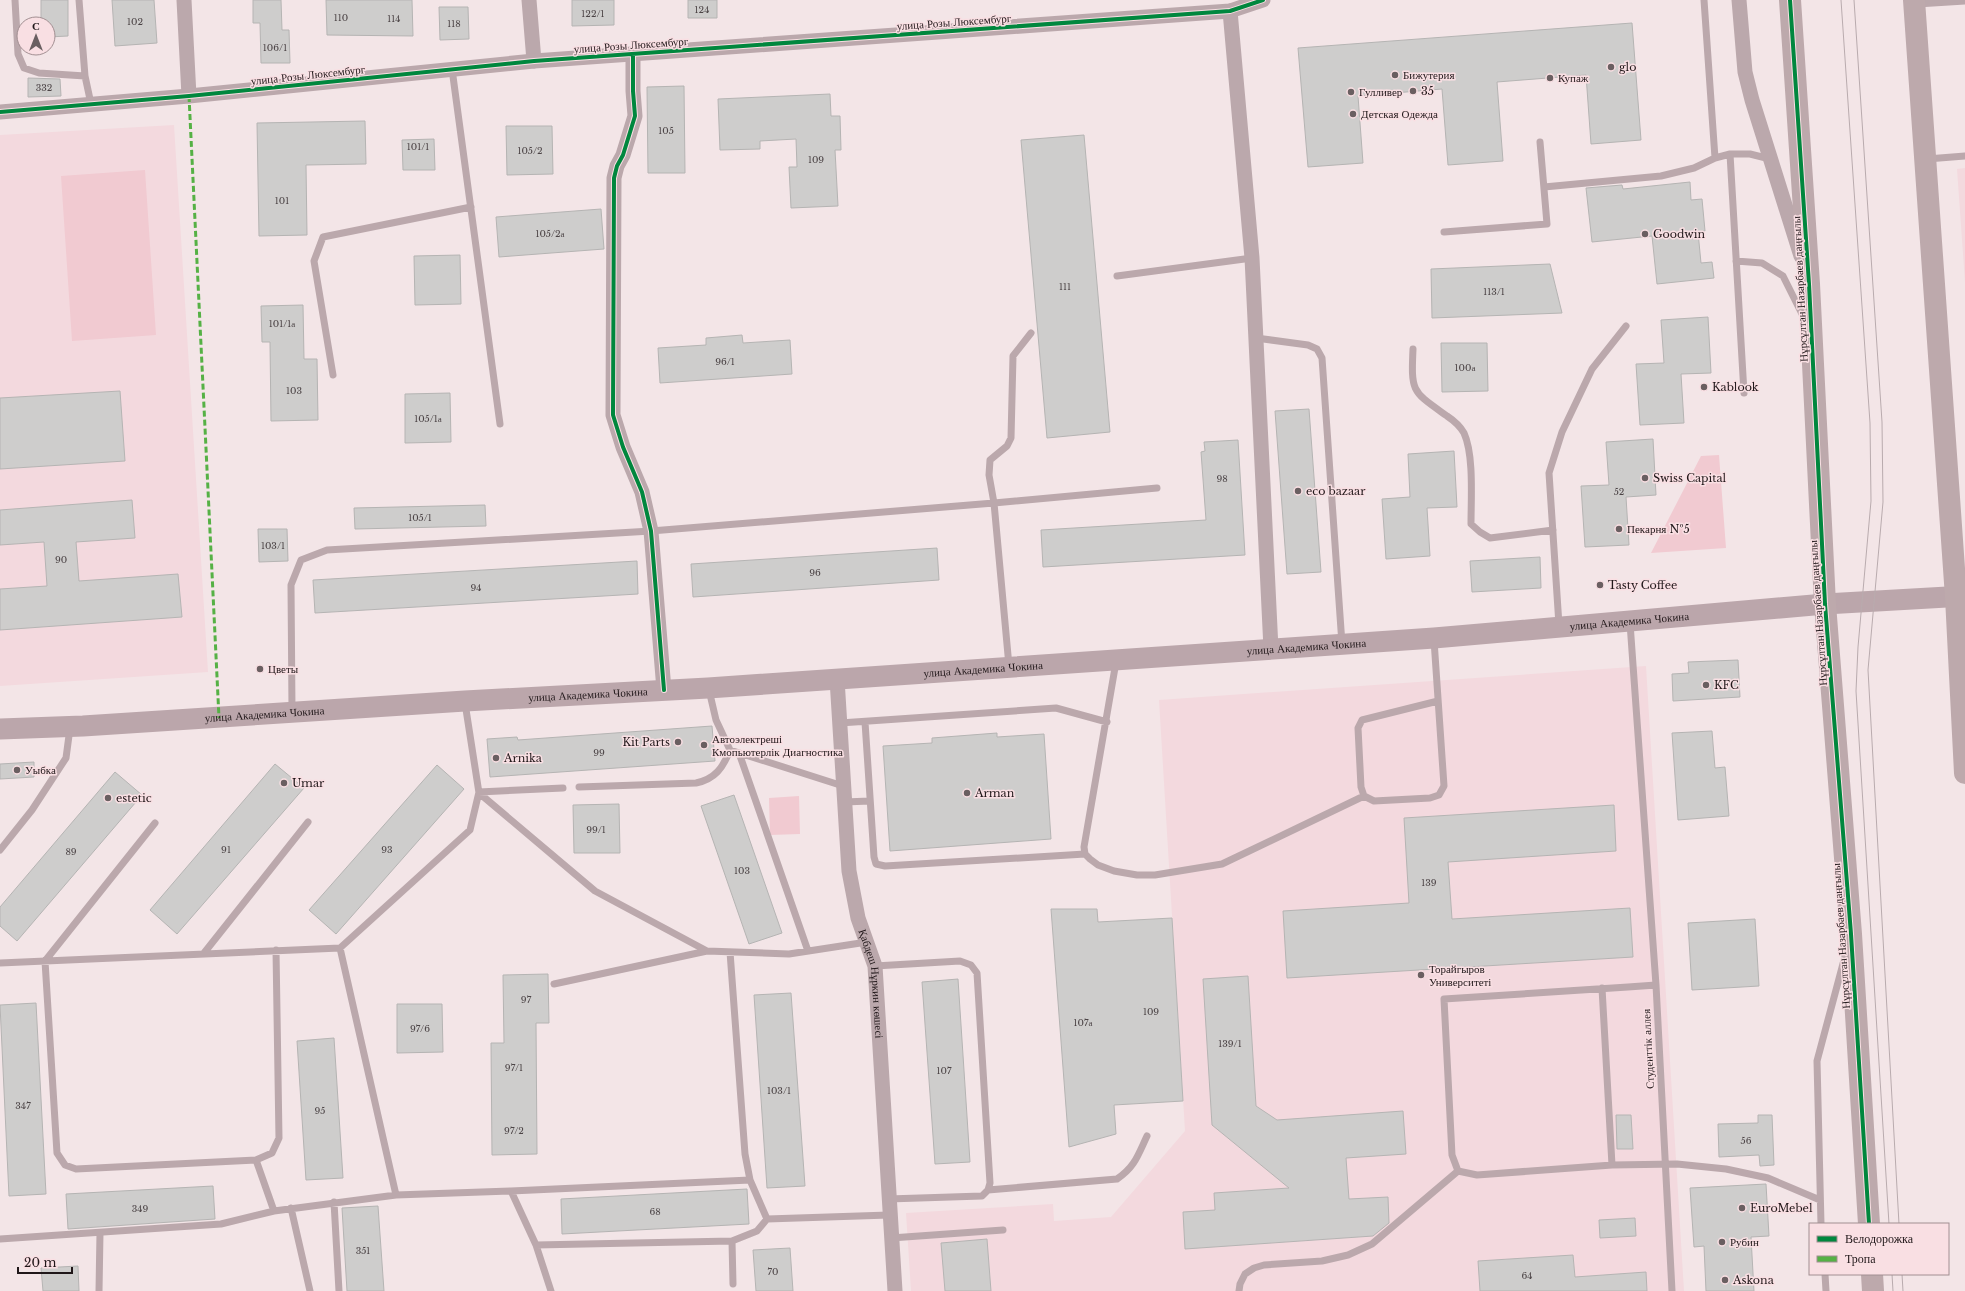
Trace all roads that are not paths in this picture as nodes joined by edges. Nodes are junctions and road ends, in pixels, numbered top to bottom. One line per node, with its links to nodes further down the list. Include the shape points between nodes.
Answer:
1 (15, 0): 16 (lane, via 18,54 24,68 39,73)
2 (79, 0): 16 (lane)
3 (184, 0): 17 (street)
4 (529, 0): 14 (street)
5 (1244, 0): 12 (lane)
6 (1263, 0): 12 (street, улица Розы Люксембург)
7 (1704, 0): 23 (lane)
8 (1739, 0): 24 (street, via 1746,72)
9 (1790, 0): 32 (main road, Нұрсұлтан Назарбаев даңғылы)
10 (1965, 1): 11 (lane)
11 (1914, 2): 25 (main road)
12 (1230, 11): 13 (street, улица Розы Люксембург); 29 (street)
13 (634, 54): 14 (street, улица Розы Люксембург); 44 (street, via 635,116 614,178 613,415 622,447 642,492)
14 (534, 60): 15 (street, улица Розы Люксембург)
15 (452, 70): 17 (street, улица Розы Люксембург); 27 (lane)
16 (85, 76): 18 (lane)
17 (189, 96): 18 (street, улица Розы Люксембург)
18 (91, 104): 19 (street, улица Розы Люксембург)
19 (0, 112)
20 (1540, 142): 26 (lane)
21 (1730, 154): 23 (lane); 24 (lane, via 1750,154); 30 (lane)
22 (1965, 156): 25 (lane)
23 (1715, 158): 26 (lane, via 1694,168 1662,176)
24 (1771, 159): 32 (street)
25 (1925, 159): 45 (main road)
26 (1544, 187): 28 (lane, via 1547,224)
27 (470, 207): 38 (lane, via 323,237 314,261); 40 (lane)
28 (1444, 232)
29 (1252, 258): 31 (lane); 36 (street)
30 (1736, 261): 35 (lane, via 1762,263 1783,276); 39 (lane)
31 (1117, 276)
32 (1809, 284): 35 (main road, Нұрсұлтан Назарбаев даңғылы)
33 (1626, 326): 43 (lane, via 1592,369 1562,432 1549,473)
34 (1031, 333): 42 (lane, via 1014,356 1011,438 1007,446 990,460 989,475)
35 (1812, 333): 46 (main road, Нұрсұлтан Назарбаев даңғылы)
36 (1256, 338): 50 (lane, via 1308,345 1317,349 1322,358); 51 (street)
37 (1413, 349): 43 (lane, via 1412,370 1415,390 1421,398 1463,431 1469,446 1471,524 1490,538)
38 (333, 375)
39 (1744, 393)
40 (500, 424)
41 (1157, 488): 42 (lane)
42 (994, 503): 44 (lane); 53 (lane)
43 (1553, 530): 48 (lane)
44 (651, 531): 56 (street); 59 (lane, via 327,550 301,560 291,585)
45 (1961, 597): 46 (main road, улица Академика Чокина); 67 (main road)
46 (1825, 604): 47 (main road, улица Академика Чокина); 79 (main road, Нұрсұлтан Назарбаев даңғылы)
47 (1630, 622): 48 (main road, улица Академика Чокина); 91 (lane, Студенттік аллея)
48 (1559, 627): 49 (main road, улица Академика Чокина)
49 (1434, 638): 50 (main road, улица Академика Чокина); 58 (lane)
50 (1342, 644): 51 (main road, улица Академика Чокина)
51 (1271, 649): 52 (main road, улица Академика Чокина)
52 (1116, 660): 53 (main road, улица Академика Чокина); 61 (lane)
53 (1008, 666): 54 (main road, улица Академика Чокина)
54 (837, 679): 55 (main road, улица Академика Чокина); 62 (street, Қабдеш Нұркин көшесі)
55 (708, 688): 56 (main road, улица Академика Чокина); 65 (lane, via 716,720)
56 (664, 690): 57 (main road, улица Академика Чокина)
57 (464, 701): 59 (main road, улица Академика Чокина); 71 (lane)
58 (1438, 701): 72 (lane, via 1362,720 1358,728 1361,787); 72 (lane, via 1444,786 1440,795 1430,798 1374,801)
59 (292, 713): 63 (main road, улица Академика Чокина)
60 (865, 722): 61 (lane, via 1056,708); 62 (lane); 73 (lane)
61 (1107, 722): 78 (lane, via 1084,847)
62 (840, 723): 68 (street, Қабдеш Нұркин көшесі)
63 (70, 726): 64 (main road, улица Академика Чокина); 77 (lane, via 66,758 32,810)
64 (0, 729)
65 (730, 750): 66 (lane); 69 (lane, via 724,764 715,775 696,783)
66 (739, 753): 68 (lane); 83 (lane)
67 (1965, 773)
68 (843, 786): 74 (street, Қабдеш Нұркин көшесі)
69 (579, 787)
70 (563, 788): 71 (lane)
71 (479, 792): 81 (lane, via 470,830); 84 (lane, via 595,891)
72 (1364, 796): 78 (lane, via 1222,864 1155,875 1137,875 1114,871 1094,862)
73 (870, 801): 74 (lane); 78 (lane, via 876,864 885,866)
74 (844, 802): 80 (street, Қабдеш Нұркин көшесі, via 852,895)
75 (308, 822): 86 (lane)
76 (155, 823): 87 (lane)
77 (0, 850)
78 (1085, 854)
79 (1851, 934): 103 (lane, via 1817,1061); 110 (main road, Нұрсұлтан Назарбаев даңғылы)
80 (867, 942): 83 (lane); 89 (street, Қабдеш Нұркин көшесі)
81 (340, 948): 82 (lane); 101 (lane)
82 (276, 950): 86 (lane); 94 (lane, via 280,1138 272,1153)
83 (808, 951): 85 (lane, via 789,954)
84 (707, 952): 85 (lane); 90 (lane)
85 (730, 952): 98 (lane, via 745,1154)
86 (204, 953): 87 (lane)
87 (45, 961): 88 (lane); 94 (lane, via 57,1153 65,1165 76,1168)
88 (0, 963)
89 (875, 966): 99 (lane, via 960,961 971,965 977,974 990,1183); 102 (street, Қабдеш Нұркин көшесі)
90 (554, 984)
91 (1656, 985): 92 (lane); 95 (lane, Студенттік аллея)
92 (1602, 988): 96 (lane); 97 (lane, via 1444,999 1452,1155)
93 (1147, 1136): 99 (lane, via 1136,1162 1129,1172 1117,1179)
94 (256, 1160): 106 (lane)
95 (1665, 1164): 96 (lane); 103 (lane, via 1726,1169 1768,1178); 125 (lane, Студенттік аллея)
96 (1612, 1165): 97 (lane, via 1477,1175)
97 (1458, 1171): 124 (lane, via 1372,1244 1348,1255 1322,1261 1254,1268 1246,1274)
98 (750, 1180): 100 (lane); 108 (lane)
99 (988, 1190): 102 (lane, via 982,1196)
100 (511, 1191): 101 (lane); 116 (lane)
101 (396, 1195): 104 (lane)
102 (888, 1199): 107 (street, Қабдеш Нұркин көшесі)
103 (1820, 1200): 109 (lane)
104 (334, 1202): 105 (lane); 121 (lane)
105 (291, 1208): 106 (lane); 120 (lane)
106 (274, 1210): 112 (lane, via 221,1224)
107 (889, 1215): 108 (lane); 113 (street, Қабдеш Нұркин көшесі)
108 (767, 1219): 115 (lane, via 757,1231)
109 (1821, 1223)
110 (1869, 1223)
111 (1003, 1230): 113 (lane)
112 (100, 1233): 114 (lane); 119 (lane)
113 (891, 1238): 123 (street, Қабдеш Нұркин көшесі)
114 (0, 1239)
115 (732, 1241): 116 (lane); 118 (lane)
116 (536, 1245): 122 (lane)
117 (1825, 1275): 126 (lane)
118 (733, 1284)
119 (99, 1291)
120 (310, 1291)
121 (339, 1291)
122 (551, 1291)
123 (895, 1291)
124 (1239, 1291)
125 (1672, 1291)
126 (1826, 1291)

